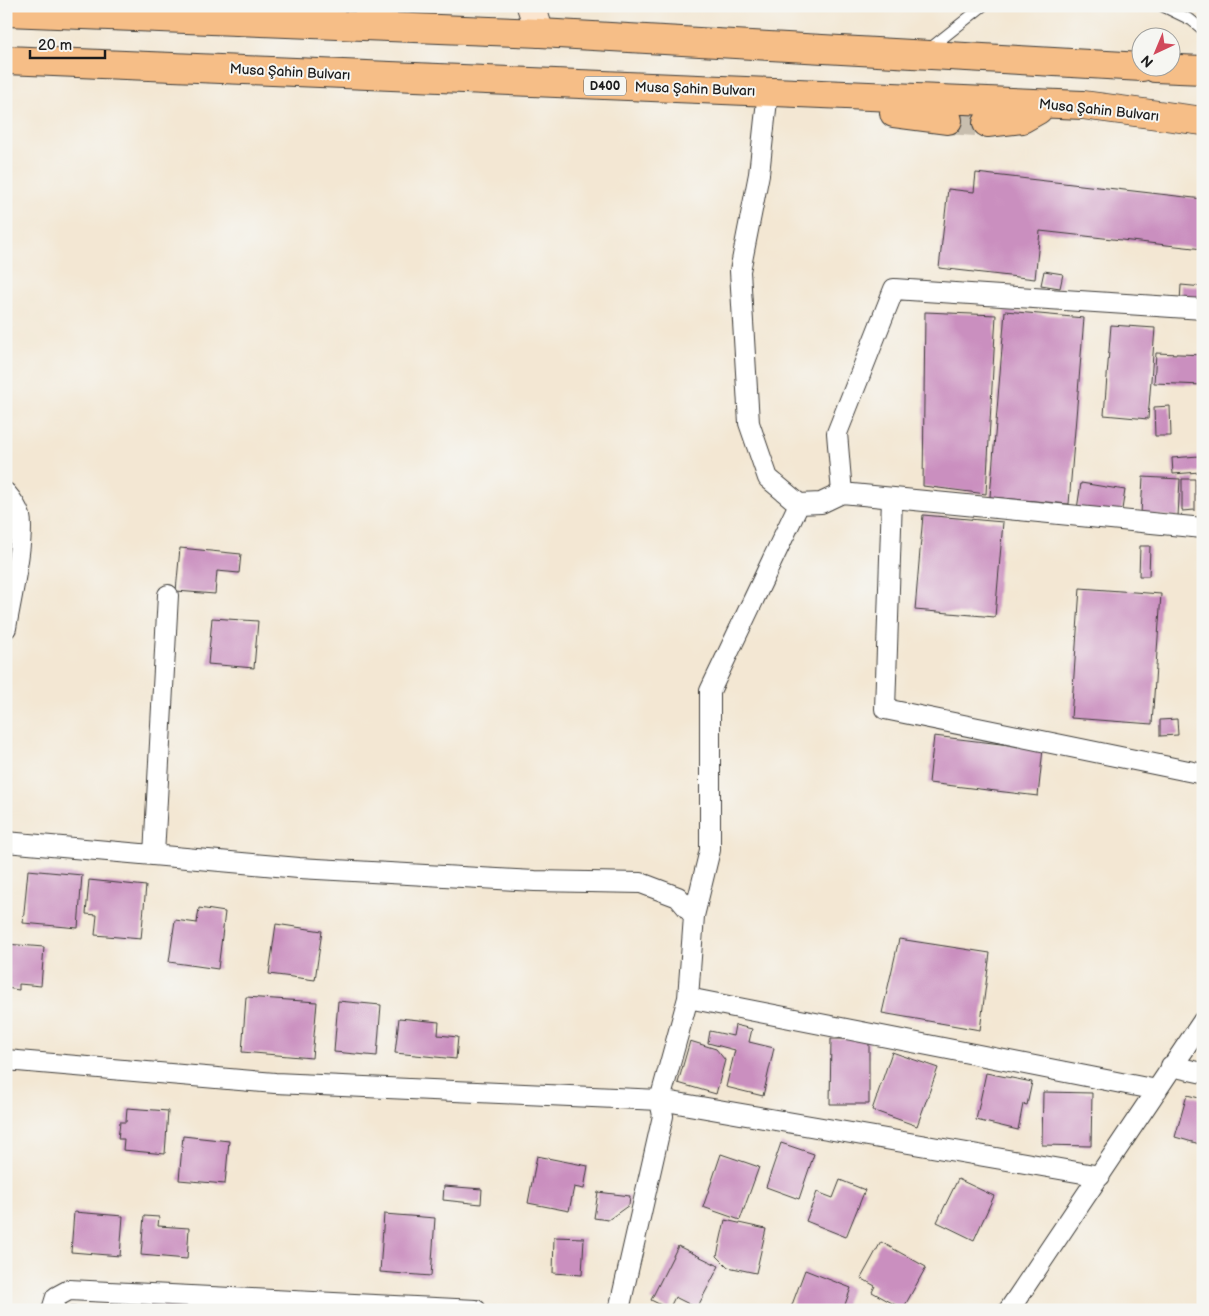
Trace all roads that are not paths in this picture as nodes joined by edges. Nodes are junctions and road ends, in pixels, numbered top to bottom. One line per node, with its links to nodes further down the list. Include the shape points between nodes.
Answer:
1 (531, 6): 7 (street)
2 (983, 6): 8 (lane)
3 (1162, 6): 6 (lane, via 1192,20)
4 (6, 12): 5 (highway)
5 (138, 12): 7 (highway)
6 (1203, 30)
7 (540, 33): 8 (highway)
8 (924, 54): 10 (highway)
9 (6, 60): 13 (highway, Musa Şahin Bulvarı / D400)
10 (1132, 66)
11 (1182, 69): 12 (highway)
12 (1203, 70)
13 (768, 91): 14 (highway, Musa Şahin Bulvarı / D400); 23 (street, via 759,174 740,270 749,422 768,478)
14 (810, 93): 15 (highway, Musa Şahin Bulvarı / D400); 16 (highway, via 878,111)
15 (1050, 104): 17 (highway, Musa Şahin Bulvarı / D400, via 1083,105); 18 (highway, via 1022,119)
16 (948, 120)
17 (1203, 121)
18 (987, 123)
19 (1203, 309): 20 (street, via 894,289 837,433)
20 (842, 493): 21 (street); 23 (street, via 821,503)
21 (892, 498): 24 (street); 27 (street, via 885,709)
22 (11, 499): 26 (street, via 20,518 20,538)
23 (799, 504): 30 (street, via 710,690 710,850)
24 (1203, 528)
25 (168, 595): 29 (street)
26 (6, 628)
27 (1203, 774)
28 (6, 842): 29 (street)
29 (154, 855): 30 (street, via 299,868 535,881 641,883 678,897)
30 (694, 916): 31 (street)
31 (688, 998): 36 (street); 37 (street)
32 (1203, 1021): 34 (street)
33 (6, 1060): 37 (street, via 276,1083)
34 (1171, 1066): 35 (street); 36 (street)
35 (1203, 1073)
36 (1157, 1090): 38 (street)
37 (660, 1100): 38 (street); 41 (street, via 663,1116)
38 (1100, 1176): 42 (street)
39 (52, 1310): 40 (street, via 56,1297 69,1290)
40 (476, 1310)
41 (618, 1310)
42 (1009, 1310)

